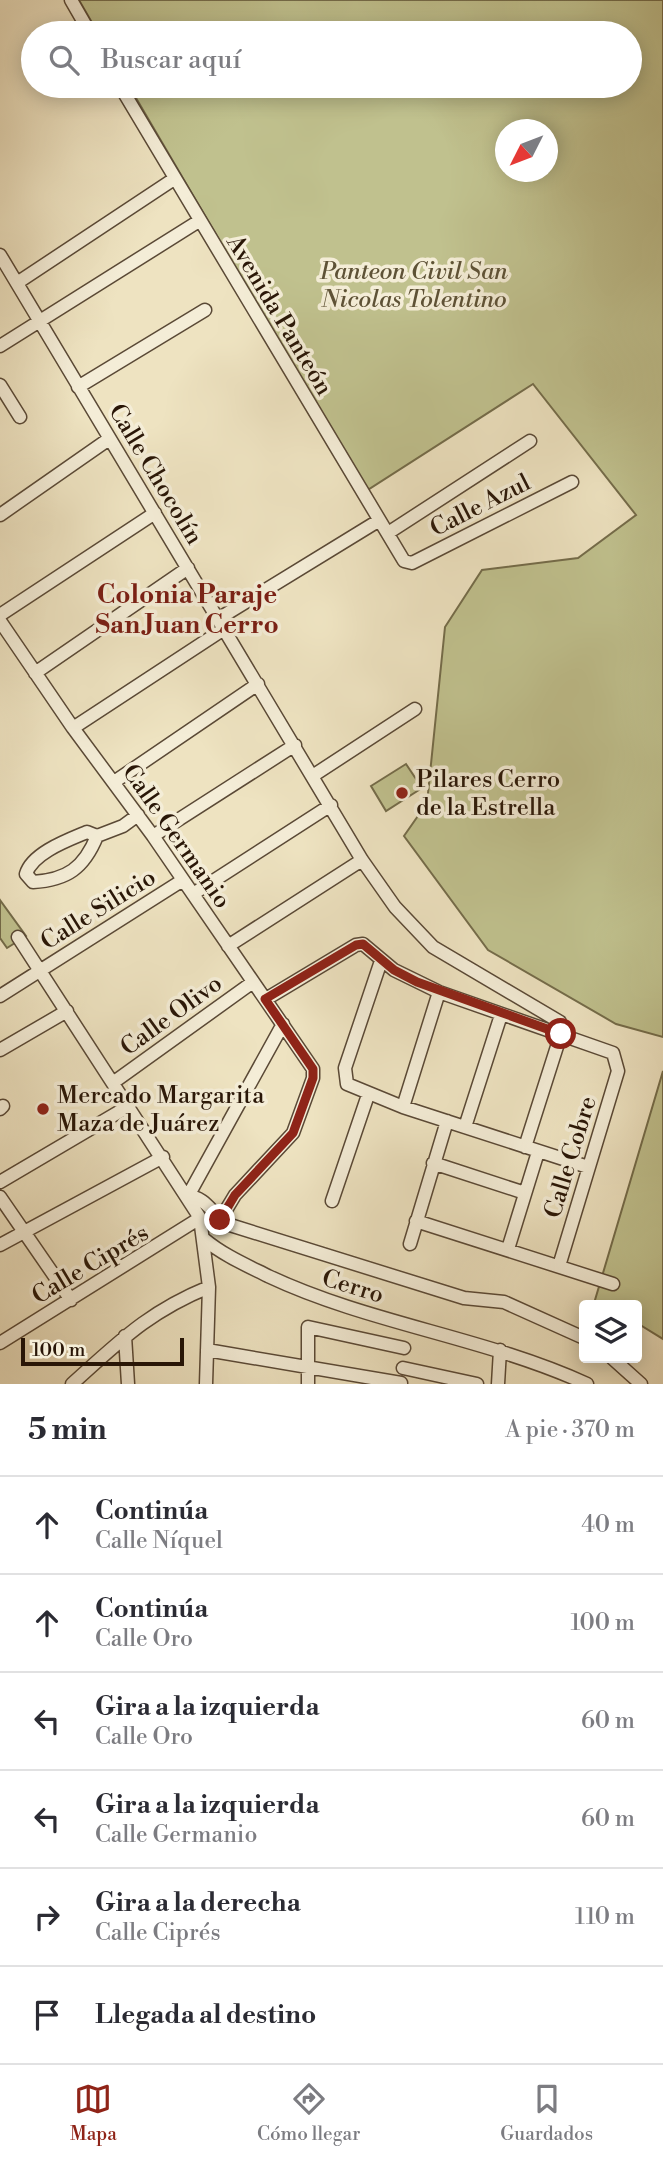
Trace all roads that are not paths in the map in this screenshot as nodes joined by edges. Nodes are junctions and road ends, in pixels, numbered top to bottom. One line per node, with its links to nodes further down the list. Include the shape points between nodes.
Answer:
1 (71, 0): 2 (street)
2 (83, 21)
3 (127, 98): 4 (street, Avenida Panteón)
4 (174, 179): 5 (street, Avenida Panteón); 7 (street)
5 (199, 221): 9 (street); 19 (street, Avenida Panteón)
6 (0, 255): 7 (street, Calle Chocolín)
7 (17, 283): 9 (street, Calle Chocolín)
8 (205, 310): 12 (street)
9 (40, 320): 10 (street); 12 (street, Calle Chocolín)
10 (0, 346)
11 (0, 385): 13 (street)
12 (78, 387): 14 (street, Calle Chocolín)
13 (20, 417)
14 (109, 439): 17 (street, Calle Chocolín); 18 (street)
15 (530, 441): 20 (street)
16 (572, 482): 21 (street, Calle Azul)
17 (155, 513): 22 (street, Calle Chocolín); 23 (street)
18 (0, 514)
19 (378, 521): 20 (street, Avenida Panteón); 24 (street)
20 (388, 533): 21 (street, Avenida Panteón)
21 (407, 563)
22 (188, 568): 24 (street, Calle Chocolín); 25 (street)
23 (0, 622): 25 (street, Calle Germanio)
24 (221, 624): 26 (street, Calle Chocolín); 28 (street)
25 (35, 673): 28 (street, Calle Germanio)
26 (258, 684): 29 (street, Calle Chocolín); 31 (street)
27 (415, 709): 30 (street)
28 (73, 728): 31 (street, Calle Germanio)
29 (295, 745): 30 (street, Calle Chocolín); 35 (street)
30 (314, 775): 32 (street, Calle Chocolín)
31 (114, 782): 33 (street, Calle Germanio)
32 (331, 805): 36 (street, Calle Chocolín); 38 (street)
33 (138, 815): 34 (street); 35 (street, Calle Germanio)
34 (97, 836): 34 (street, via 87,832 57,845 28,867 26,874 33,882 55,881 87,860)
35 (153, 836): 37 (street, Calle Germanio)
36 (362, 860): 40 (street); 50 (street, Calle Chocolín, via 395,907 433,947 560,1022)
37 (183, 880): 38 (street, Calle Germanio); 42 (street, Calle Silicio)
38 (193, 894): 40 (street, Calle Germanio)
39 (18, 937): 42 (street)
40 (228, 946): 43 (street, Calle Germanio)
41 (382, 961): 44 (street); 46 (street, via 370,949 356,945); 53 (street, via 345,1068 344,1080)
42 (40, 970): 45 (street, Calle Silicio); 47 (street)
43 (253, 982): 46 (street, Calle Germanio); 52 (street, Calle Olivo)
44 (439, 992): 48 (street); 55 (street)
45 (0, 996)
46 (265, 999): 49 (street, Calle Germanio)
47 (67, 1011): 51 (street); 52 (street)
48 (502, 1015): 50 (street); 57 (street)
49 (283, 1024): 65 (street); 69 (street, Calle Germanio, via 313,1069 313,1078 293,1133 235,1195)
50 (561, 1034): 58 (street); 62 (street, Calle Cobre, via 606,1049 617,1060 618,1071)
51 (0, 1050)
52 (114, 1082): 54 (street)
53 (368, 1095): 55 (street); 67 (street)
54 (130, 1106): 60 (street); 63 (street)
55 (402, 1107): 56 (street)
56 (447, 1121): 57 (street); 61 (street)
57 (464, 1127): 58 (street)
58 (525, 1147): 59 (street)
59 (538, 1152): 62 (street); 64 (street)
60 (163, 1157): 65 (street); 71 (street)
61 (433, 1163): 64 (street); 70 (street)
62 (588, 1167): 76 (street, Calle Cobre)
63 (0, 1182)
64 (525, 1193): 75 (street)
65 (188, 1196): 68 (street); 69 (street, via 204,1200)
66 (0, 1197): 71 (street)
67 (331, 1201)
68 (200, 1218): 72 (street); 79 (street, Calle Ciprés)
69 (220, 1220): 82 (street, via 464,1297 504,1302)
70 (416, 1221): 73 (street); 75 (street)
71 (23, 1230): 74 (street); 79 (street)
72 (204, 1239): 78 (street); 80 (street, Cerro, via 218,1251 308,1294)
73 (410, 1244)
74 (0, 1245)
75 (508, 1249): 76 (street)
76 (559, 1266): 77 (street)
77 (613, 1284)
78 (209, 1287): 81 (street, via 175,1301); 85 (street)
79 (71, 1300): 83 (street, Calle Ciprés)
80 (407, 1324): 84 (street); 86 (street, Cerro)
81 (125, 1336): 90 (street); 91 (street)
82 (579, 1336)
83 (0, 1343)
84 (404, 1348): 88 (street, via 308,1327); 89 (street)
85 (207, 1350): 88 (street); 92 (street)
86 (500, 1350): 96 (street); 97 (street, Cerro)
87 (618, 1363): 98 (street)
88 (308, 1367): 93 (street); 94 (street)
89 (403, 1368): 94 (street); 95 (street)
90 (72, 1384)
91 (128, 1384)
92 (206, 1384)
93 (308, 1384)
94 (401, 1384)
95 (477, 1384)
96 (498, 1384)
97 (587, 1384)
98 (641, 1384)

